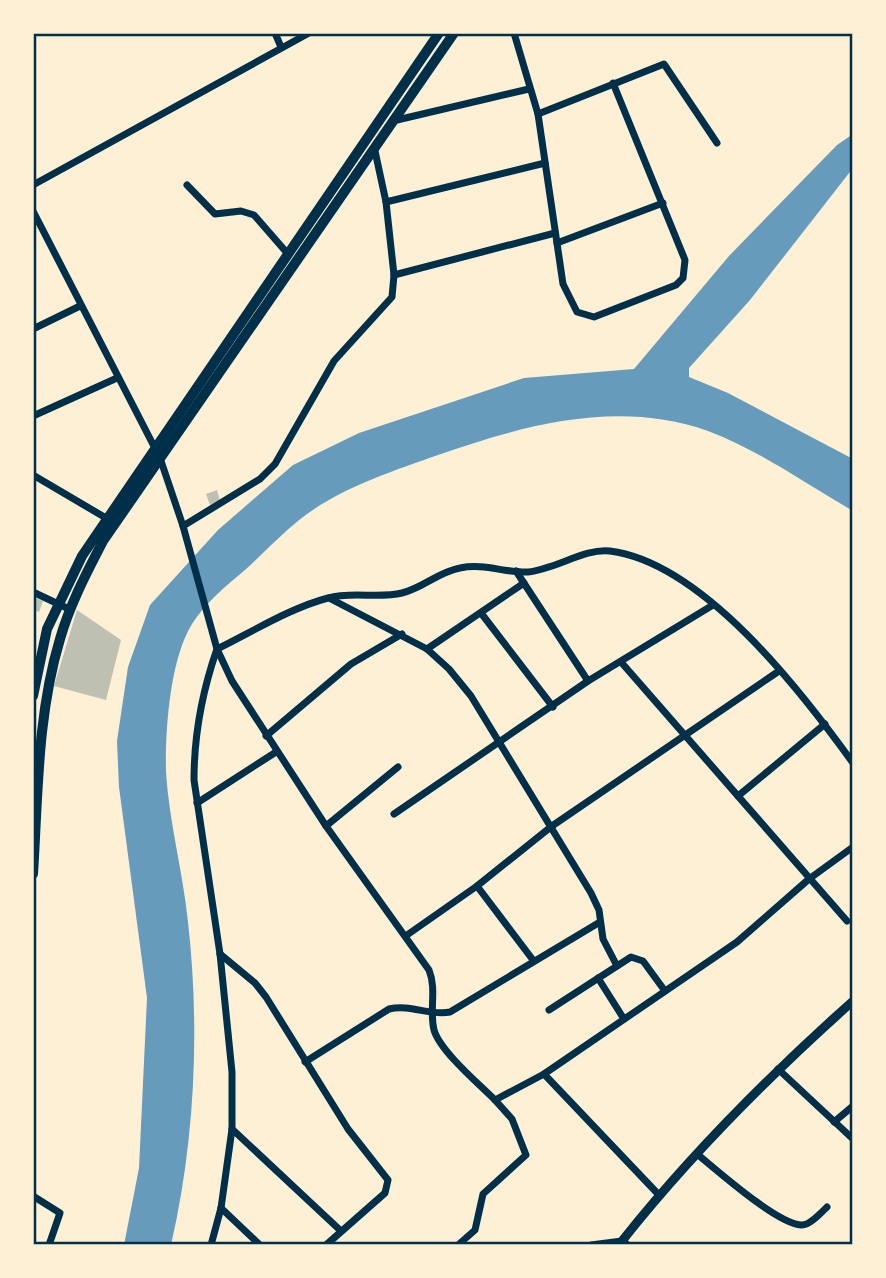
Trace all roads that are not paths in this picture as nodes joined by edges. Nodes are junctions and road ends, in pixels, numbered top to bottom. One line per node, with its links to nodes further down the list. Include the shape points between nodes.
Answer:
1 (275, 33): 6 (street)
2 (309, 33): 6 (street)
3 (439, 33): 22 (main road)
4 (454, 33): 10 (main road)
5 (513, 33): 8 (street)
6 (281, 47): 14 (street)
7 (612, 83): 9 (street); 11 (street, via 664,64); 17 (street)
8 (529, 89): 9 (street); 10 (street)
9 (538, 114): 13 (street)
10 (397, 120): 12 (main road)
11 (718, 143)
12 (375, 150): 16 (street); 29 (main road)
13 (545, 163): 16 (street); 20 (street)
14 (33, 185)
15 (187, 185): 22 (street, via 215,214 241,211 254,215)
16 (386, 202): 23 (street)
17 (663, 204): 21 (street); 21 (street, via 685,260 683,278 676,285 594,317 577,312 569,299)
18 (33, 211): 19 (street)
19 (37, 227): 24 (street)
20 (555, 233): 21 (street); 23 (street)
21 (556, 243)
22 (288, 254): 28 (main road)
23 (394, 275): 32 (street, via 386,307 334,361 275,464)
24 (80, 306): 25 (street); 26 (street)
25 (33, 329)
26 (117, 378): 27 (street); 28 (street)
27 (33, 416)
28 (154, 447): 29 (street); 31 (main road)
29 (160, 458): 32 (street); 39 (main road, via 103,541)
30 (33, 475): 31 (street)
31 (106, 518): 37 (main road)
32 (183, 526): 42 (street)
33 (516, 571): 34 (street); 36 (street, via 464,567 443,572 402,593); 38 (street, via 563,565 586,554 609,551 665,569)
34 (524, 583): 40 (street); 46 (street)
35 (33, 592): 37 (street)
36 (328, 598): 41 (street); 42 (street)
37 (58, 604): 39 (street); 47 (main road, via 47,629)
38 (713, 605): 44 (street); 45 (street, via 745,632)
39 (71, 610): 56 (main road, via 53,662)
40 (481, 613): 43 (street); 48 (street)
41 (402, 634): 43 (street); 50 (street, via 351,664)
42 (217, 649): 50 (street); 58 (street, via 198,725 194,758)
43 (427, 649): 52 (street, via 471,696)
44 (621, 662): 46 (street); 51 (street)
45 (779, 671): 49 (street); 51 (street)
46 (589, 681): 48 (street)
47 (33, 696)
48 (553, 706): 52 (street)
49 (825, 724): 54 (street); 57 (street)
50 (266, 736): 53 (street)
51 (686, 737): 57 (street); 61 (street)
52 (501, 743): 59 (street); 61 (street)
53 (276, 752): 58 (street); 60 (street)
54 (853, 763)
55 (398, 767): 60 (street)
56 (36, 792): 63 (main road)
57 (738, 796): 64 (street)
58 (197, 803): 69 (street)
59 (394, 814)
60 (326, 826): 68 (street)
61 (552, 826): 65 (street); 67 (street, via 591,893)
62 (853, 847): 64 (street)
63 (33, 874)
64 (809, 879): 66 (street); 73 (street, via 737,942)
65 (477, 886): 68 (street); 70 (street)
66 (848, 921)
67 (600, 922): 70 (street); 71 (street)
68 (407, 935): 76 (street, via 433,981)
69 (220, 954): 78 (street, via 255,983); 84 (street, via 232,1072)
70 (533, 960): 76 (street, via 450,1012)
71 (617, 966): 72 (street); 73 (street, via 636,956)
72 (598, 978): 75 (street); 77 (street)
73 (665, 991): 77 (street)
74 (853, 1001): 79 (street)
75 (550, 1010)
76 (434, 1014): 78 (street, via 402,1006 389,1009); 81 (street, via 437,1037)
77 (624, 1019): 80 (street)
78 (305, 1062): 91 (street, via 388,1180 385,1193)
79 (778, 1069): 83 (street); 86 (street)
80 (544, 1074): 81 (street); 87 (street)
81 (495, 1100): 97 (street, via 512,1119 526,1155 483,1194 475,1230)
82 (853, 1106): 83 (street)
83 (834, 1122): 85 (street)
84 (232, 1129): 90 (street); 91 (street)
85 (853, 1139)
86 (697, 1154): 87 (street); 89 (street, via 761,1204 798,1225)
87 (659, 1195): 92 (street)
88 (33, 1196): 93 (street, via 60,1213)
89 (827, 1207)
90 (221, 1208): 94 (street); 95 (street)
91 (341, 1231): 96 (street)
92 (624, 1243): 98 (street)
93 (49, 1245)
94 (211, 1245)
95 (260, 1245)
96 (326, 1245)
97 (458, 1245)
98 (591, 1245)

